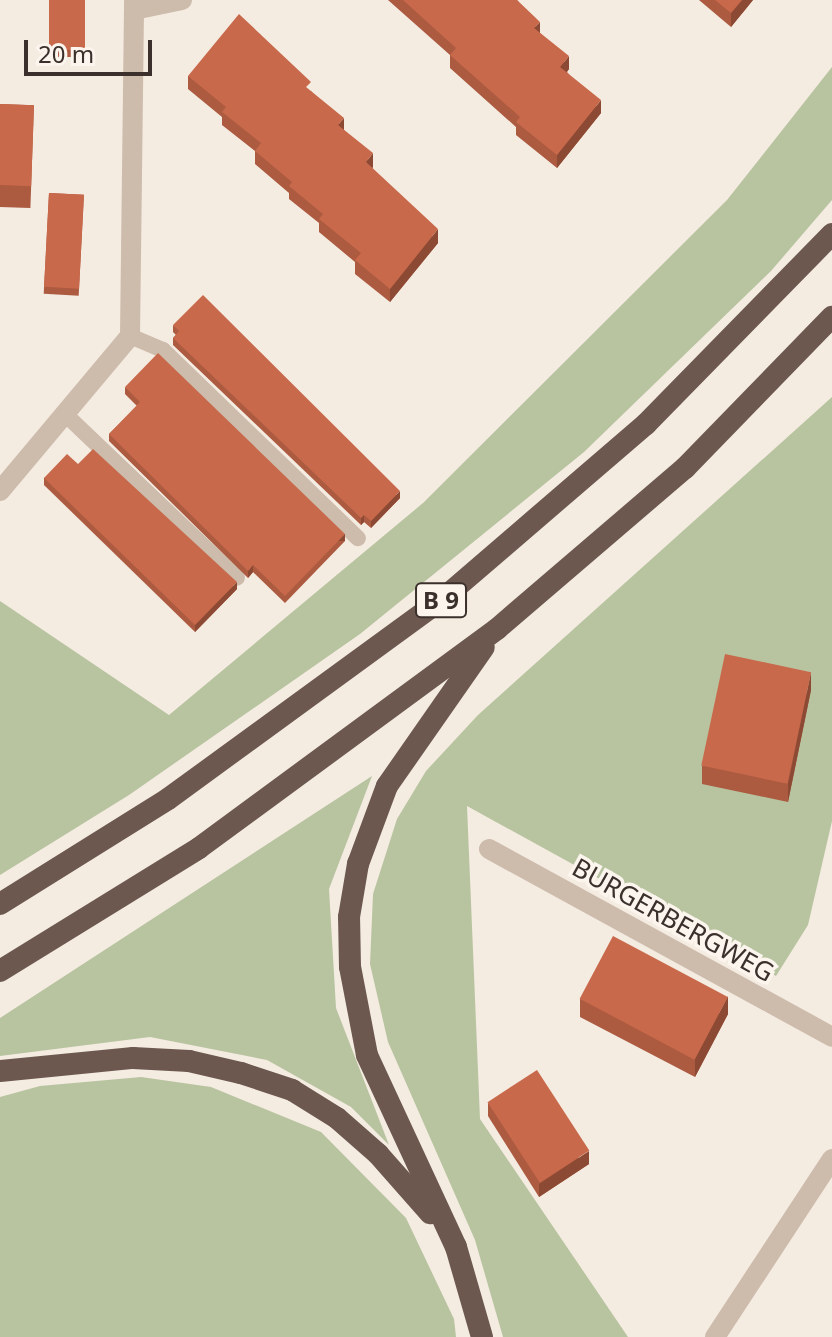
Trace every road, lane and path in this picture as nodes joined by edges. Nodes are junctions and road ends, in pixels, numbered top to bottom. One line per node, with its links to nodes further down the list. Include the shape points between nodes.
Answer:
1 (182, 0): 2 (street)
2 (134, 5): 5 (street)
3 (832, 234): 12 (highway, B 9, via 646,424 446,596 168,799)
4 (832, 317): 10 (highway, B 9, via 685,468)
5 (130, 336): 6 (street); 8 (lane, via 163,350)
6 (66, 415): 7 (street); 9 (lane)
7 (0, 491)
8 (358, 538)
9 (237, 578)
10 (497, 629): 13 (highway, B 9, via 199,848); 17 (highway, via 387,786 358,864 349,917 350,967 367,1055)
11 (489, 849): 14 (street, BURGERBERGWEG)
12 (0, 904)
13 (0, 971)
14 (832, 1037)
15 (0, 1071): 17 (highway, via 91,1060 189,1061 292,1090 337,1118 378,1154)
16 (832, 1159): 19 (street)
17 (456, 1247): 18 (highway)
18 (482, 1337)
19 (715, 1337)

